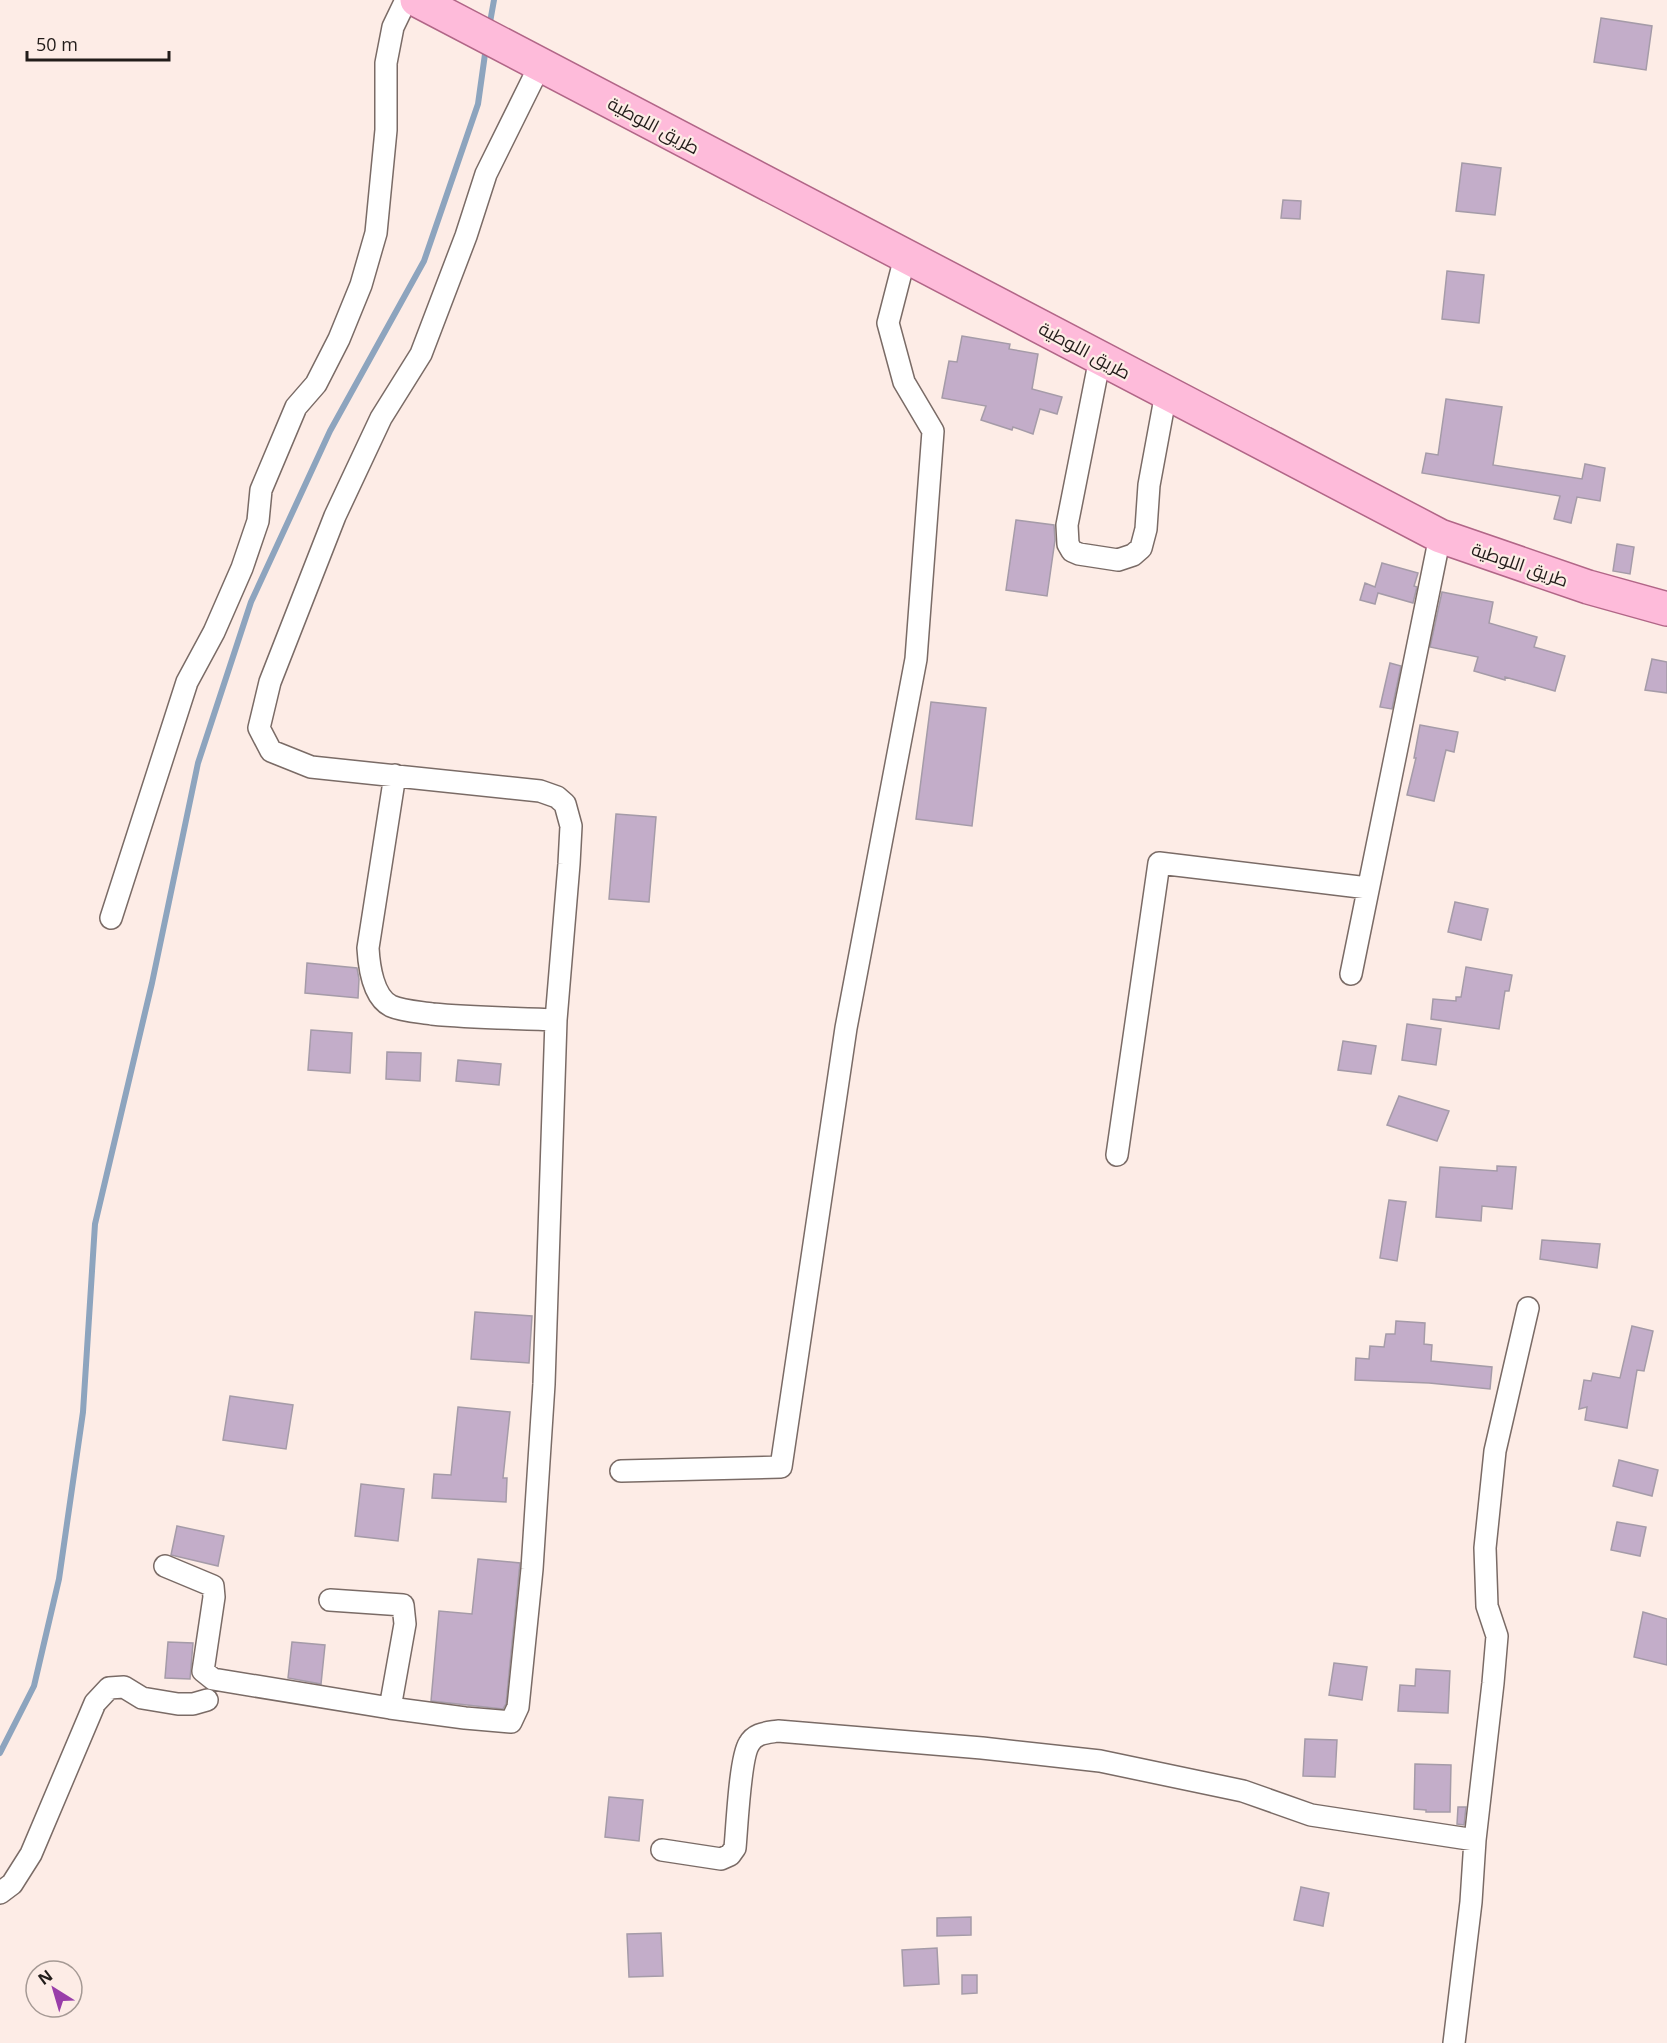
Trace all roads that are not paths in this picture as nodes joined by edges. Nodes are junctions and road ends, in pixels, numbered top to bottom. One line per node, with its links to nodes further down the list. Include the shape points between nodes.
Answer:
1 (406, 0): 11 (street, via 393,27 386,63 386,130 376,233 361,285 316,384 296,406 261,490 258,521 245,559 214,632 187,682)
2 (417, 0): 3 (main road, طريق اللوطية)
3 (529, 59): 4 (main road, طريق اللوطية); 9 (street, via 421,354 381,418 335,516 270,682 259,728 271,751 311,767)
4 (905, 257): 5 (main road, طريق اللوطية); 16 (street, via 888,323 904,382 933,431 916,659 846,1028 781,1467)
5 (1100, 358): 6 (main road, طريق اللوطية); 6 (street, via 1067,525 1072,551 1118,560 1141,548)
6 (1166, 393): 7 (main road, طريق اللوطية)
7 (1440, 536): 8 (main road, طريق اللوطية); 10 (street)
8 (1667, 609)
9 (395, 775): 13 (street, via 540,791 566,804 571,826); 13 (street, via 368,948 369,965 381,997 390,1006 419,1012)
10 (1368, 888): 12 (street); 14 (street, via 1159,863)
11 (111, 918)
12 (1351, 974)
13 (556, 1020): 20 (street, via 544,1384 518,1707 511,1722)
14 (1117, 1155)
15 (1528, 1308): 21 (street, via 1495,1451 1486,1537 1487,1606 1497,1636)
16 (621, 1471)
17 (165, 1566): 20 (street, via 213,1586 203,1671 213,1679)
18 (330, 1600): 20 (street, via 403,1605 405,1624)
19 (207, 1700): 23 (street, via 178,1704 142,1698 124,1687 109,1688 95,1703 32,1854 12,1884)
20 (390, 1708)
21 (1475, 1840): 22 (street, via 1311,1815 1243,1791 1100,1761 778,1731 759,1734 748,1745 735,1848 730,1855 721,1859); 24 (street)
22 (662, 1850)
23 (0, 1893)
24 (1454, 2043)

